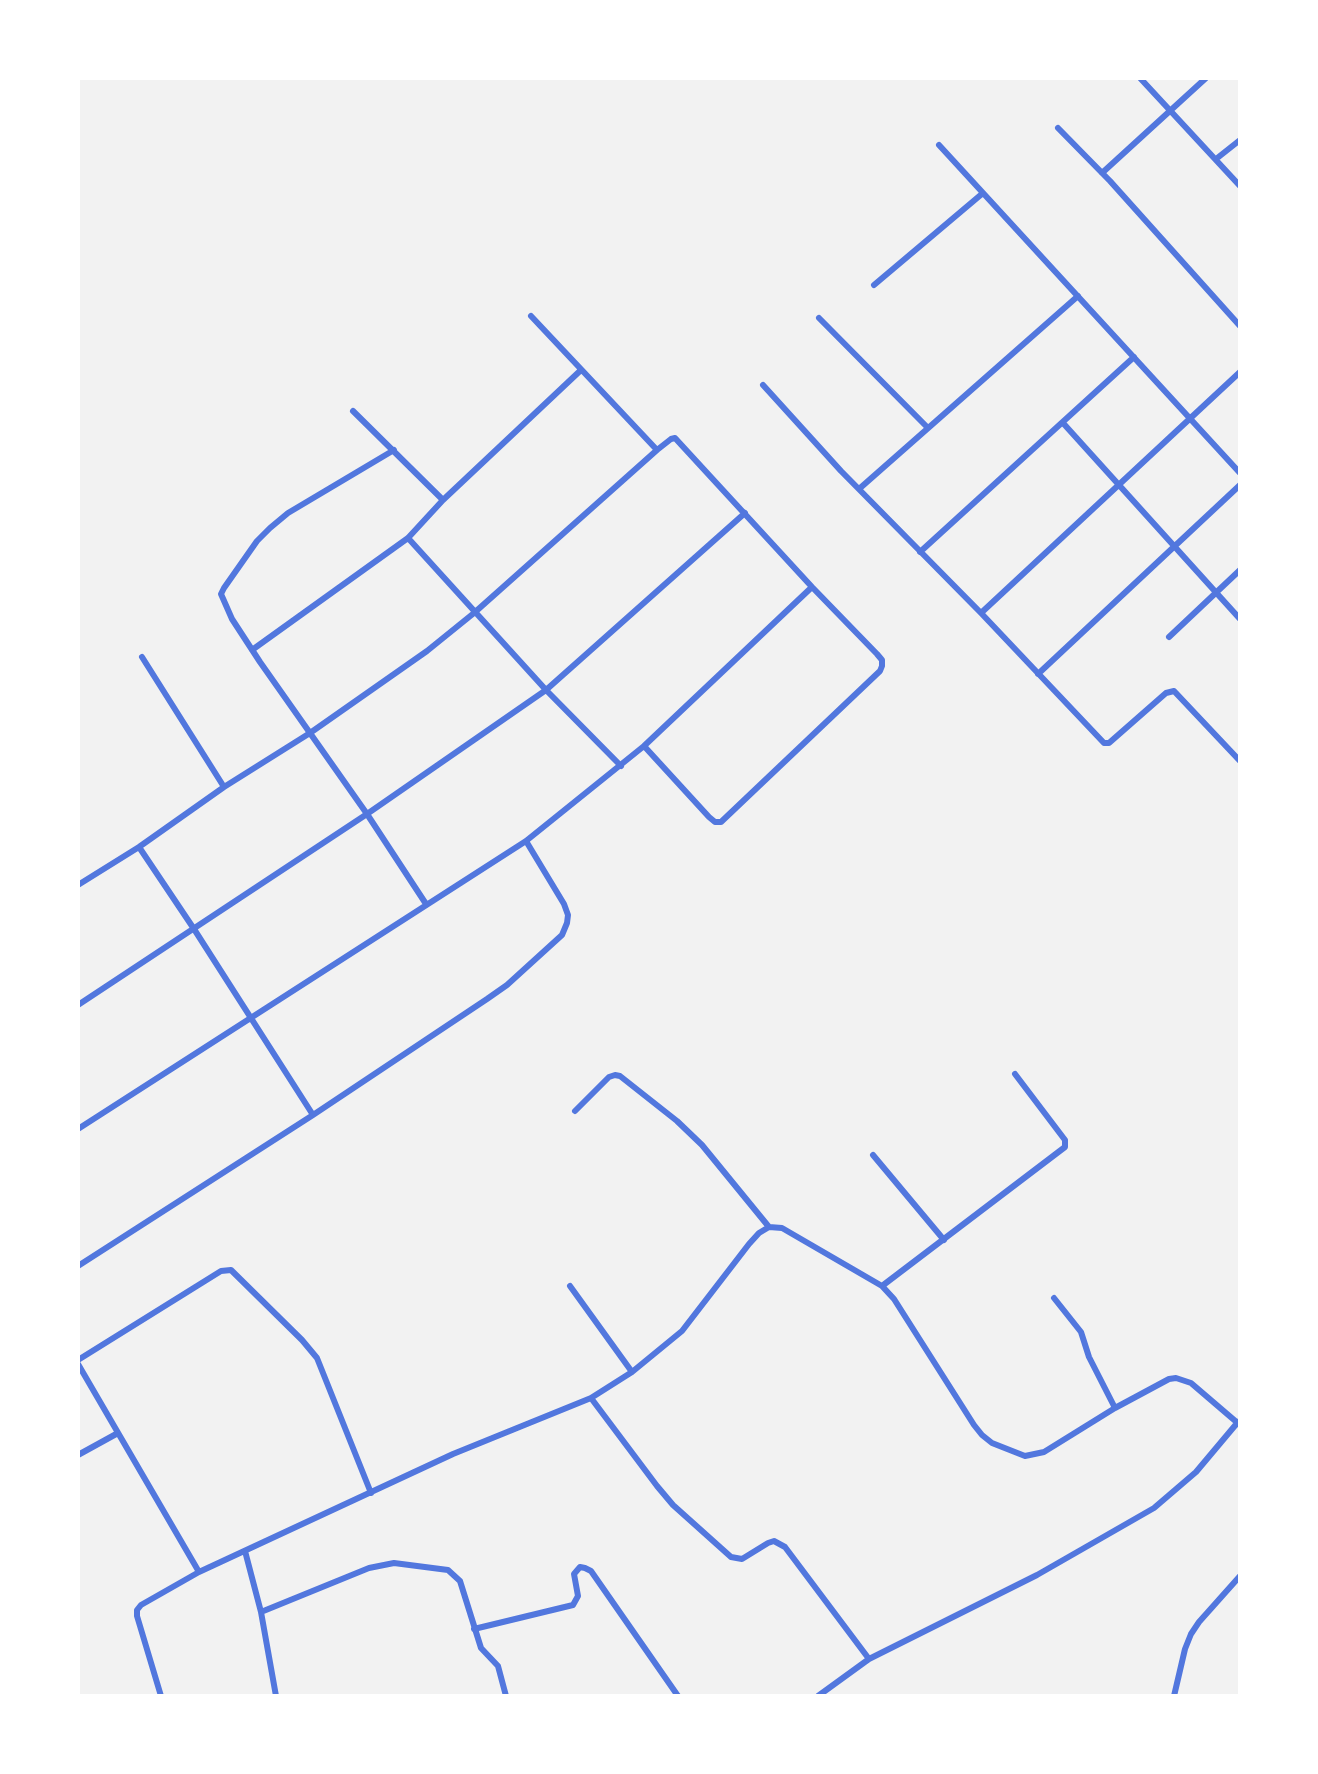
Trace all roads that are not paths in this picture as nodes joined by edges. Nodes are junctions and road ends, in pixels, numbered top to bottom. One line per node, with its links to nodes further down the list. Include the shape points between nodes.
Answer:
1 (1140, 78): 3 (street)
2 (1206, 78): 3 (street)
3 (1172, 110): 7 (street); 8 (street)
4 (1058, 128): 8 (street)
5 (1240, 140): 7 (street)
6 (939, 145): 10 (street)
7 (1216, 159): 9 (street)
8 (1102, 173): 15 (street)
9 (1240, 186)
10 (983, 193): 11 (street); 12 (street)
11 (874, 285)
12 (1078, 296): 16 (street); 23 (street)
13 (531, 315): 17 (street)
14 (819, 318): 23 (street)
15 (1240, 326)
16 (1134, 357): 21 (street); 22 (street)
17 (581, 369): 25 (street); 30 (street)
18 (1240, 372): 21 (street)
19 (763, 385): 29 (street)
20 (353, 411): 24 (street)
21 (1190, 420): 26 (street); 27 (street)
22 (1063, 423): 27 (street); 34 (street)
23 (928, 428): 29 (street)
24 (394, 450): 30 (street); 42 (street, via 288,513 257,541 230,578 222,600)
25 (657, 450): 31 (street, via 671,438 680,441); 38 (street)
26 (1240, 473)
27 (1120, 485): 33 (street); 39 (street)
28 (1240, 485): 33 (street)
29 (859, 489): 34 (street)
30 (443, 500): 32 (street)
31 (745, 513): 36 (street); 45 (street)
32 (408, 538): 38 (street); 42 (street)
33 (1176, 547): 37 (street); 44 (street)
34 (920, 552): 39 (street)
35 (1240, 570): 37 (street)
36 (812, 587): 47 (street); 47 (street, via 877,654 882,666 726,819 715,822 709,817)
37 (1216, 593): 40 (street); 41 (street)
38 (474, 613): 45 (street); 46 (street)
39 (981, 613): 44 (street)
40 (1240, 619)
41 (1169, 637)
42 (252, 650): 46 (street)
43 (142, 657): 50 (street)
44 (1038, 674): 48 (street, via 1106,744 1166,693 1174,691)
45 (546, 690): 49 (street); 51 (street)
46 (310, 733): 50 (street); 51 (street)
47 (644, 746): 49 (street)
48 (1240, 761)
49 (621, 766): 52 (street)
50 (224, 788): 53 (street)
51 (367, 814): 55 (street); 56 (street)
52 (526, 842): 55 (street); 61 (street, via 564,904 568,915 562,934 507,985)
53 (139, 847): 54 (street); 56 (street)
54 (78, 885)
55 (426, 904): 58 (street)
56 (194, 928): 57 (street); 58 (street)
57 (78, 1005)
58 (251, 1018): 61 (street); 62 (street)
59 (1015, 1074): 65 (street, via 1065,1140 1065,1148)
60 (575, 1111): 64 (street, via 609,1077 620,1076 702,1145)
61 (313, 1115): 66 (street)
62 (78, 1129)
63 (873, 1155): 65 (street)
64 (769, 1227): 68 (street, via 782,1228); 72 (street, via 749,1244 682,1331)
65 (944, 1240): 68 (street)
66 (78, 1266)
67 (570, 1286): 72 (street)
68 (882, 1286): 74 (street, via 974,1425 992,1443 1032,1456)
69 (1054, 1298): 74 (street, via 1081,1332)
70 (78, 1360): 78 (street, via 221,1271 231,1270 317,1358)
71 (78, 1364): 76 (street)
72 (632, 1372): 73 (street)
73 (591, 1398): 78 (street, via 453,1454); 84 (street, via 657,1486 731,1557 742,1559 774,1541 784,1547)
74 (1115, 1408): 75 (street, via 1176,1378 1191,1383)
75 (1239, 1423): 84 (street, via 1197,1472 1154,1508 1037,1575)
76 (118, 1433): 77 (street); 80 (street)
77 (78, 1455)
78 (371, 1493): 79 (street)
79 (245, 1551): 80 (street); 82 (street)
80 (199, 1572): 85 (street, via 137,1610)
81 (1239, 1579): 90 (street, via 1191,1634)
82 (261, 1612): 83 (street, via 369,1568 394,1563 438,1567 454,1573); 86 (street)
83 (474, 1629): 87 (street, via 481,1648 501,1671); 88 (street, via 573,1605 578,1596 574,1574 580,1567 585,1568 591,1571)
84 (869, 1659): 89 (street)
85 (161, 1696)
86 (276, 1696)
87 (506, 1696)
88 (678, 1696)
89 (818, 1696)
90 (1174, 1696)

